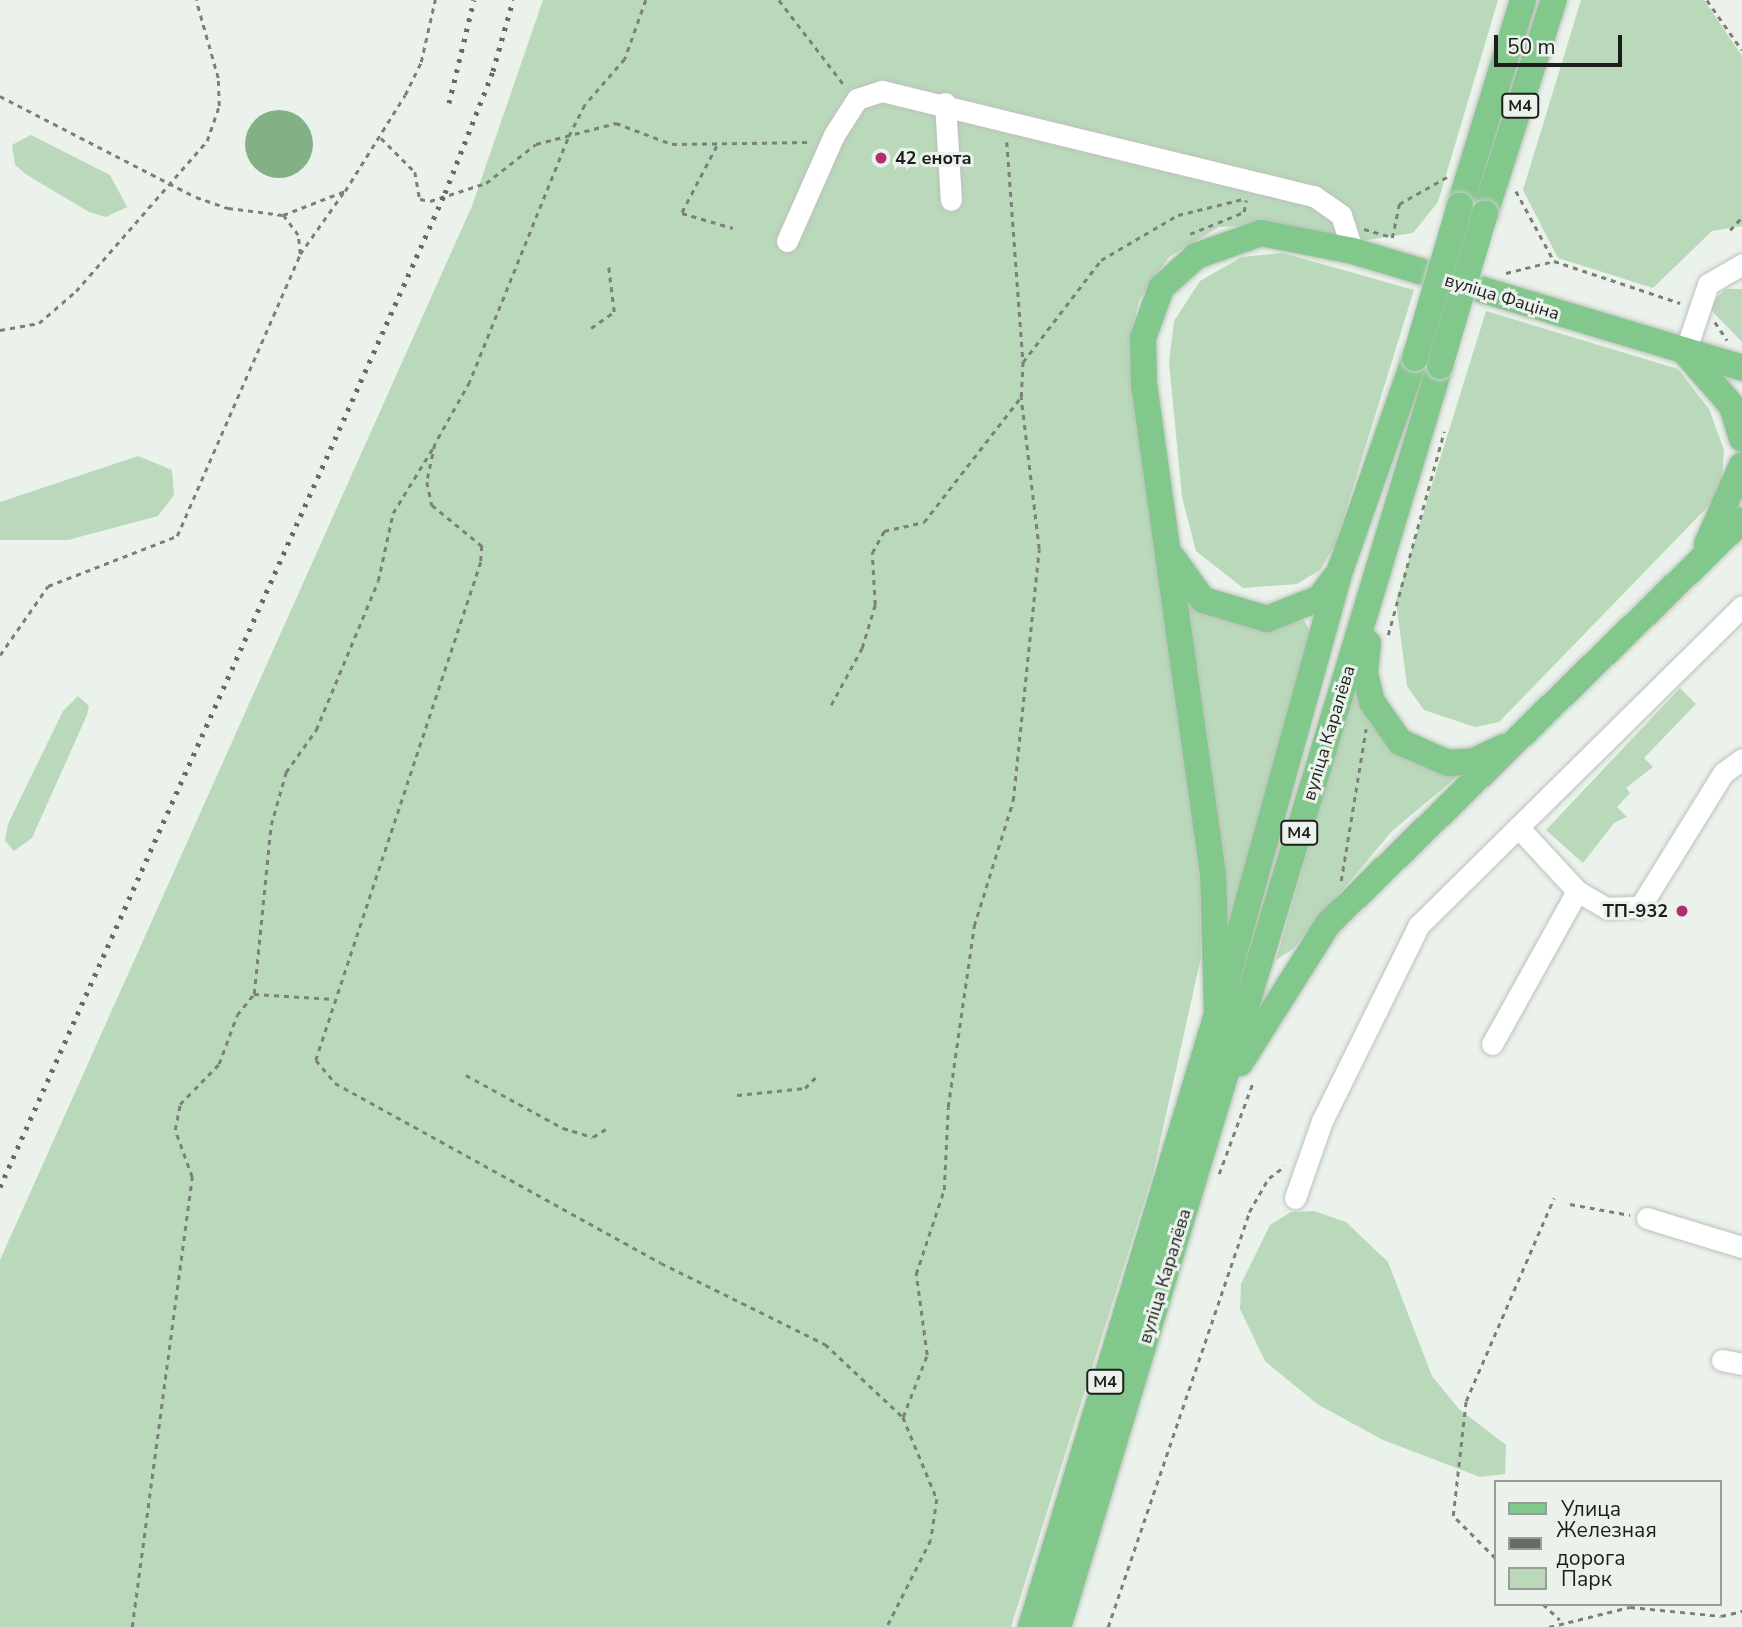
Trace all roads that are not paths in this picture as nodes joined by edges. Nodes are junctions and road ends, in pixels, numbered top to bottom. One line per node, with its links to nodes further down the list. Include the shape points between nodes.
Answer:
1 (1523, 0): 15 (main road, вуліца Каралёва / М4, bridge, via 1415,358)
2 (1554, 0): 16 (main road, вуліца Каралёва / М4, bridge, via 1485,212)
3 (945, 103): 4 (lane); 5 (lane, via 882,91 857,99 834,135); 6 (lane, via 1314,196 1341,215)
4 (951, 200)
5 (788, 242)
6 (1353, 251): 8 (main road, вуліца Фаціна); 13 (main road, вуліца Фаціна, via 1261,233 1196,256 1161,288 1149,312 1144,386)
7 (1742, 264): 8 (lane, via 1708,284 1696,308)
8 (1685, 352): 9 (main road, вуліца Фаціна); 10 (main road, via 1732,406)
9 (1742, 368)
10 (1742, 438)
11 (1742, 465): 14 (main road)
12 (1742, 520): 14 (main road)
13 (1166, 546): 15 (main road, via 1203,600 1267,619 1320,598); 22 (main road, via 1213,874)
14 (1703, 552): 18 (main road)
15 (1341, 568): 22 (main road, вуліца Каралёва / М4)
16 (1377, 575): 18 (main road, via 1365,674 1380,715 1400,742 1448,763 1474,761); 24 (main road, вуліца Каралёва / М4)
17 (1742, 606): 20 (lane)
18 (1524, 738): 24 (main road, via 1328,924)
19 (1742, 759): 21 (lane, via 1723,773 1640,907 1605,908)
20 (1518, 827): 21 (lane); 25 (lane, via 1419,925 1313,1146)
21 (1577, 891): 23 (lane)
22 (1217, 1014): 28 (main road, вуліца Каралёва / М4)
23 (1492, 1044)
24 (1222, 1091): 29 (main road, вуліца Каралёва / М4)
25 (1295, 1198)
26 (1647, 1218): 27 (lane)
27 (1742, 1247)
28 (1031, 1627)
29 (1058, 1627)

